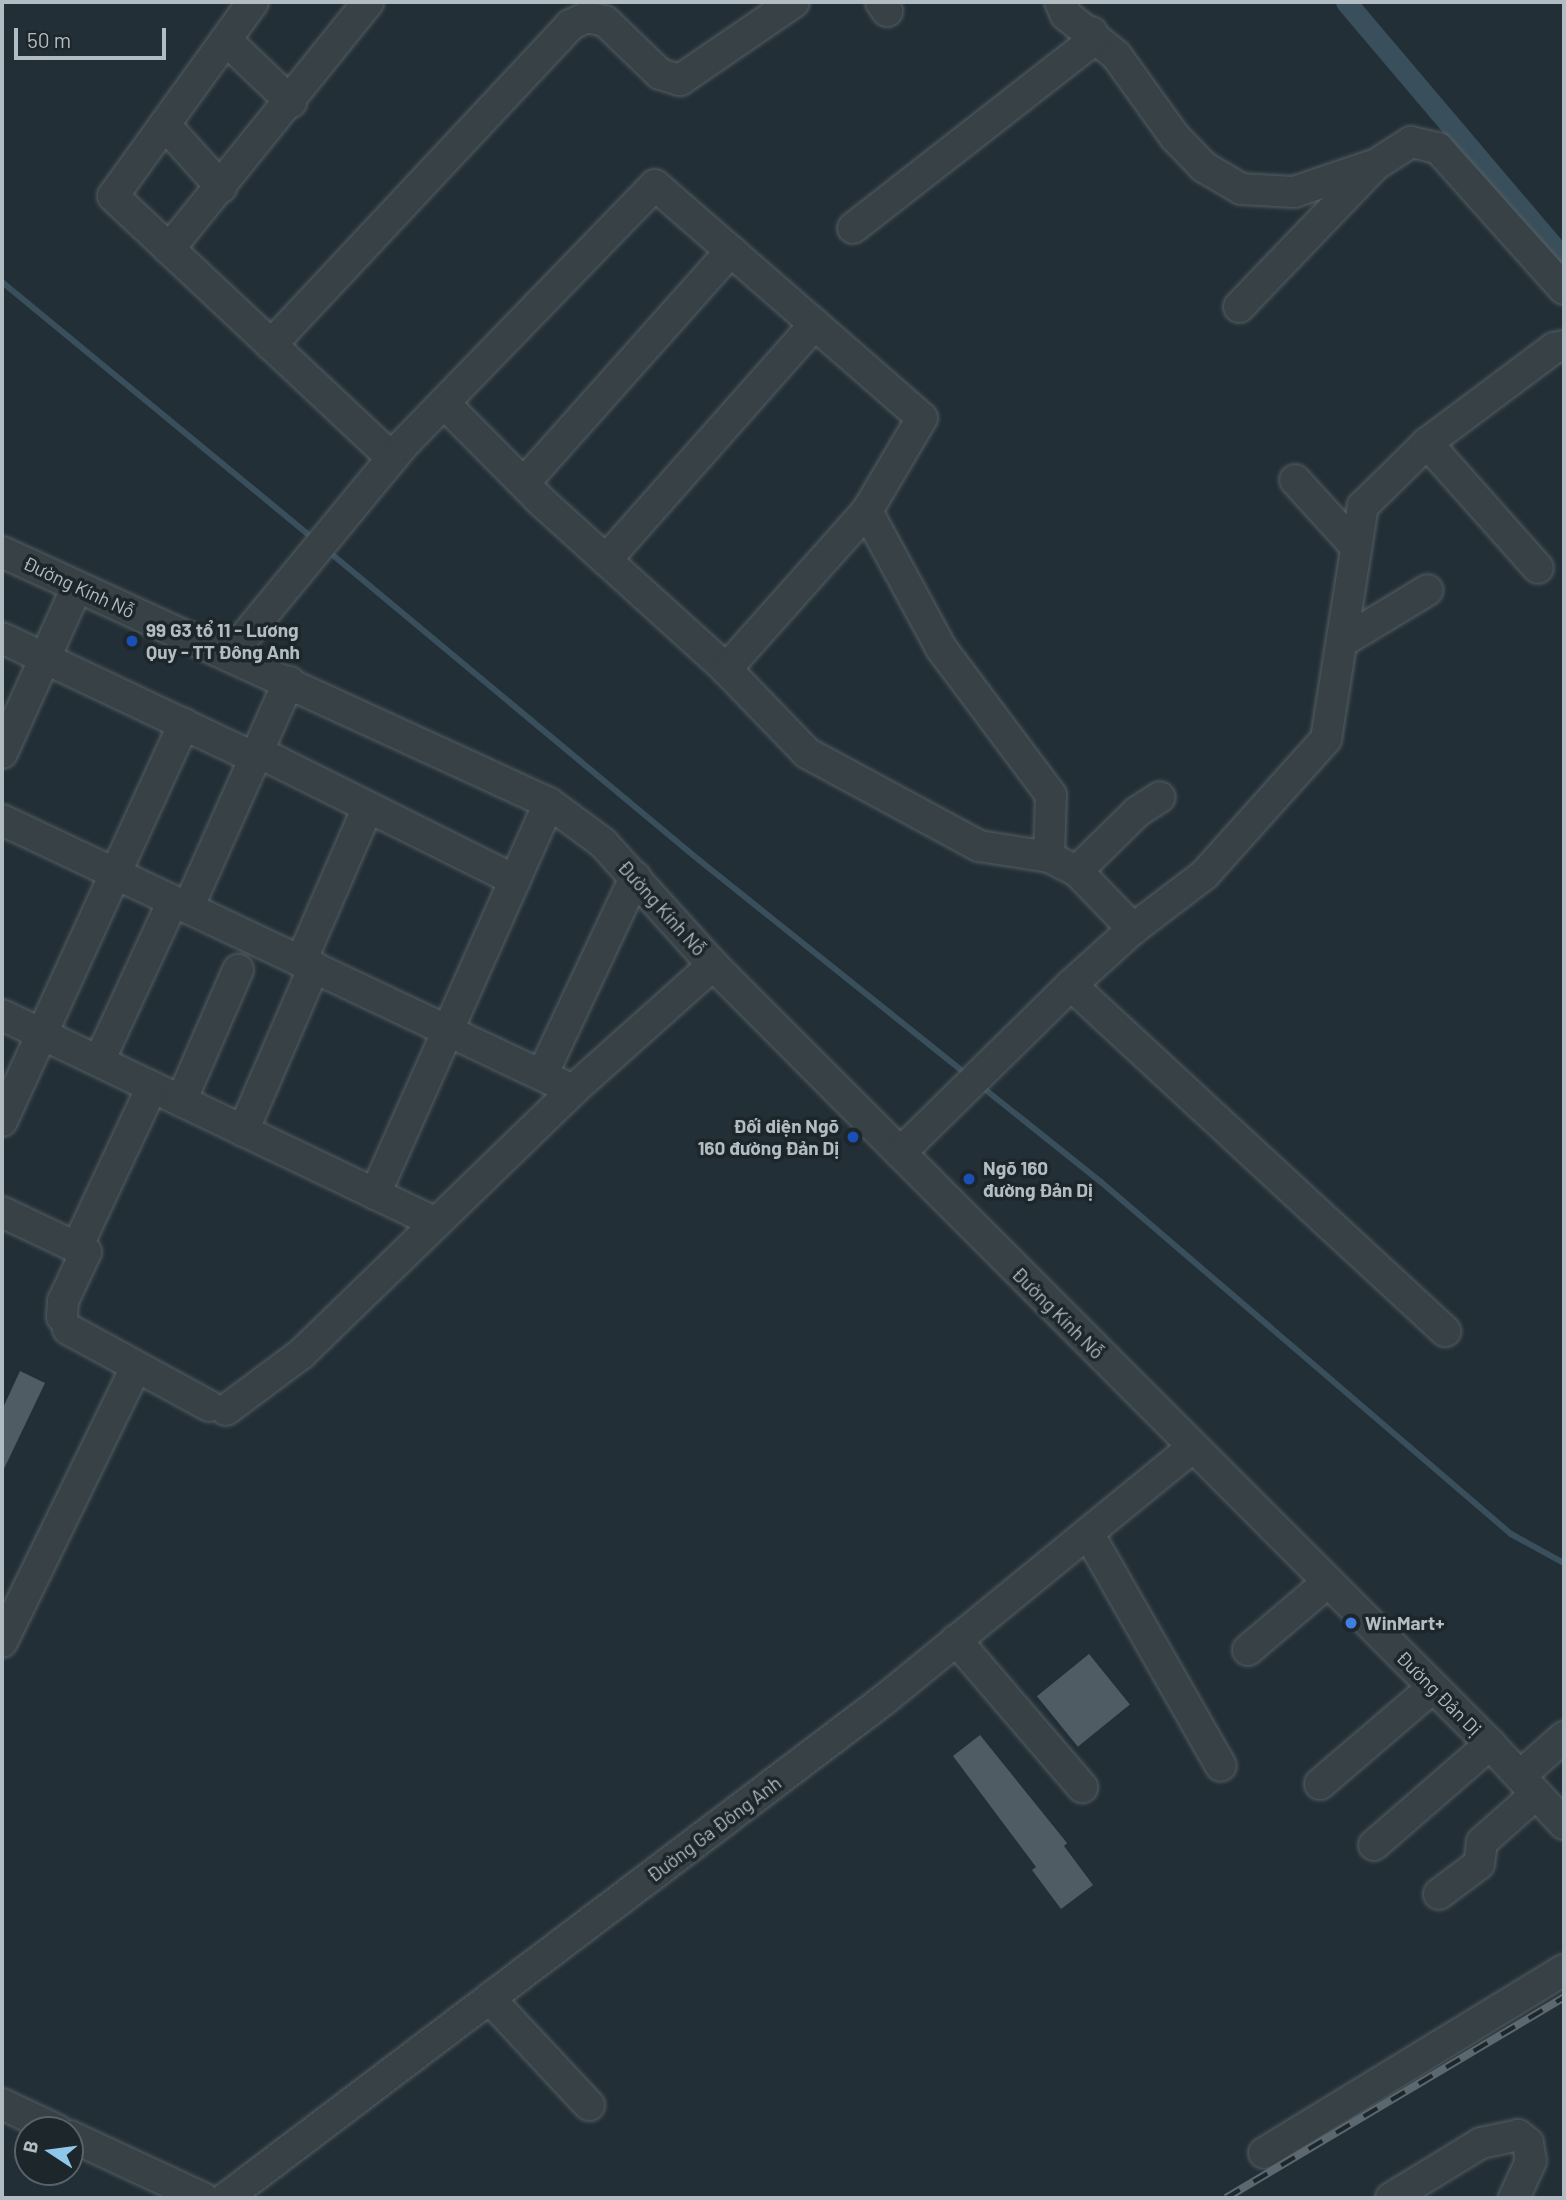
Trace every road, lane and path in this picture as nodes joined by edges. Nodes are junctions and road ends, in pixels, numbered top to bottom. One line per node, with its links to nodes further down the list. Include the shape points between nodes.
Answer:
1 (253, 2): 6 (street)
2 (368, 2): 7 (street)
3 (794, 2): 17 (street, via 680,80 660,75 605,21 587,17 570,25)
4 (1060, 2): 5 (street, via 1066,15)
5 (1092, 32): 9 (street, via 1116,55 1175,137 1204,167 1241,190 1294,192); 11 (street, via 1086,46)
6 (226, 40): 7 (street); 8 (street)
7 (291, 102): 10 (street)
8 (165, 125): 10 (street); 12 (street, via 113,196)
9 (1375, 165): 14 (street, via 1411,142 1438,148); 15 (street)
10 (221, 187): 12 (street)
11 (853, 228)
12 (169, 249): 17 (street)
13 (731, 251): 16 (street); 19 (street, via 656,186); 23 (street)
14 (1564, 289)
15 (1239, 307)
16 (815, 324): 24 (street, via 922,418); 27 (street)
17 (271, 345): 21 (street)
18 (1564, 346): 20 (street, via 1555,348)
19 (443, 403): 21 (street); 23 (street)
20 (1427, 443): 25 (street, via 1363,506); 28 (street)
21 (392, 458): 33 (street)
22 (1295, 480): 25 (street)
23 (524, 483): 27 (street)
24 (867, 511): 35 (street); 44 (street, via 941,649 1051,795)
25 (1356, 547): 32 (street)
26 (2, 552): 29 (street, Đường Kính Nỗ)
27 (606, 560): 35 (street)
28 (1538, 568)
29 (77, 587): 33 (street, Đường Kính Nỗ); 34 (street)
30 (1428, 590): 32 (street)
31 (2, 638): 34 (street)
32 (1342, 642): 50 (street, via 1326,739 1204,875)
33 (229, 656): 36 (street, Đường Kính Nỗ)
34 (45, 657): 37 (street); 38 (street)
35 (726, 669): 44 (street, via 807,753 979,846)
36 (289, 681): 39 (street); 41 (street, Đường Kính Nỗ)
37 (184, 724): 39 (street); 46 (street)
38 (2, 753)
39 (256, 755): 42 (street); 49 (street)
40 (1160, 797): 45 (street, via 1137,812)
41 (549, 803): 47 (street, Đường Kính Nỗ, via 603,843); 48 (street)
42 (368, 807): 48 (street); 51 (street)
43 (2, 820): 46 (street)
44 (1049, 857): 45 (street)
45 (1077, 871): 50 (street)
46 (116, 874): 49 (street); 57 (street)
47 (635, 877): 52 (street, Đường Kính Nỗ); 59 (street)
48 (515, 880): 56 (street)
49 (181, 904): 51 (street); 58 (street)
50 (1133, 929): 54 (street)
51 (308, 964): 56 (street); 64 (street)
52 (713, 965): 61 (street); 65 (street, Đường Kính Nỗ)
53 (238, 970): 62 (street)
54 (1071, 985): 65 (street); 70 (street)
55 (2, 1015): 57 (street)
56 (449, 1031): 59 (street); 66 (street)
57 (42, 1034): 58 (street); 63 (street)
58 (99, 1061): 60 (street)
59 (542, 1075): 61 (street)
60 (152, 1087): 62 (street); 69 (street)
61 (573, 1090): 68 (street)
62 (181, 1101): 64 (street)
63 (2, 1121)
64 (243, 1131): 66 (street)
65 (900, 1153): 72 (street, Đường Kính Nỗ)
66 (375, 1194): 68 (street)
67 (2, 1212): 69 (street)
68 (436, 1223): 71 (street, via 301,1354 218,1408)
69 (77, 1247): 71 (street, via 86,1252 63,1301 65,1323)
70 (1445, 1331)
71 (136, 1367): 76 (street)
72 (1192, 1448): 73 (street, Đường Ga Đông Anh); 74 (street, Đường Đản Dị)
73 (1088, 1533): 75 (street, Đường Ga Đông Anh); 81 (street)
74 (1328, 1583): 77 (street); 78 (street, Đường Đản Dị)
75 (956, 1640): 84 (street); 89 (street, Đường Ga Đông Anh)
76 (2, 1642)
77 (1248, 1650)
78 (1433, 1687): 80 (street, Đường Đản Dị); 82 (street)
79 (1564, 1737): 83 (street)
80 (1490, 1744): 83 (street, Đường Đản Dị); 86 (street, via 1454,1780)
81 (1221, 1766)
82 (1320, 1784)
83 (1528, 1785): 85 (street, Đường Đản Dị); 87 (street, via 1482,1842 1479,1864)
84 (1082, 1787)
85 (1564, 1824)
86 (1374, 1845)
87 (1439, 1894)
88 (1564, 1970): 94 (street)
89 (491, 2000): 91 (street); 96 (street, Đường Ga Đông Anh)
90 (2, 2104): 92 (street)
91 (589, 2105)
92 (27, 2116)
93 (84, 2143): 95 (street)
94 (1264, 2153)
95 (203, 2198)
96 (226, 2198)
97 (1391, 2198): 98 (street, via 1481,2143 1518,2135 1528,2143 1531,2161)
98 (1514, 2198)

